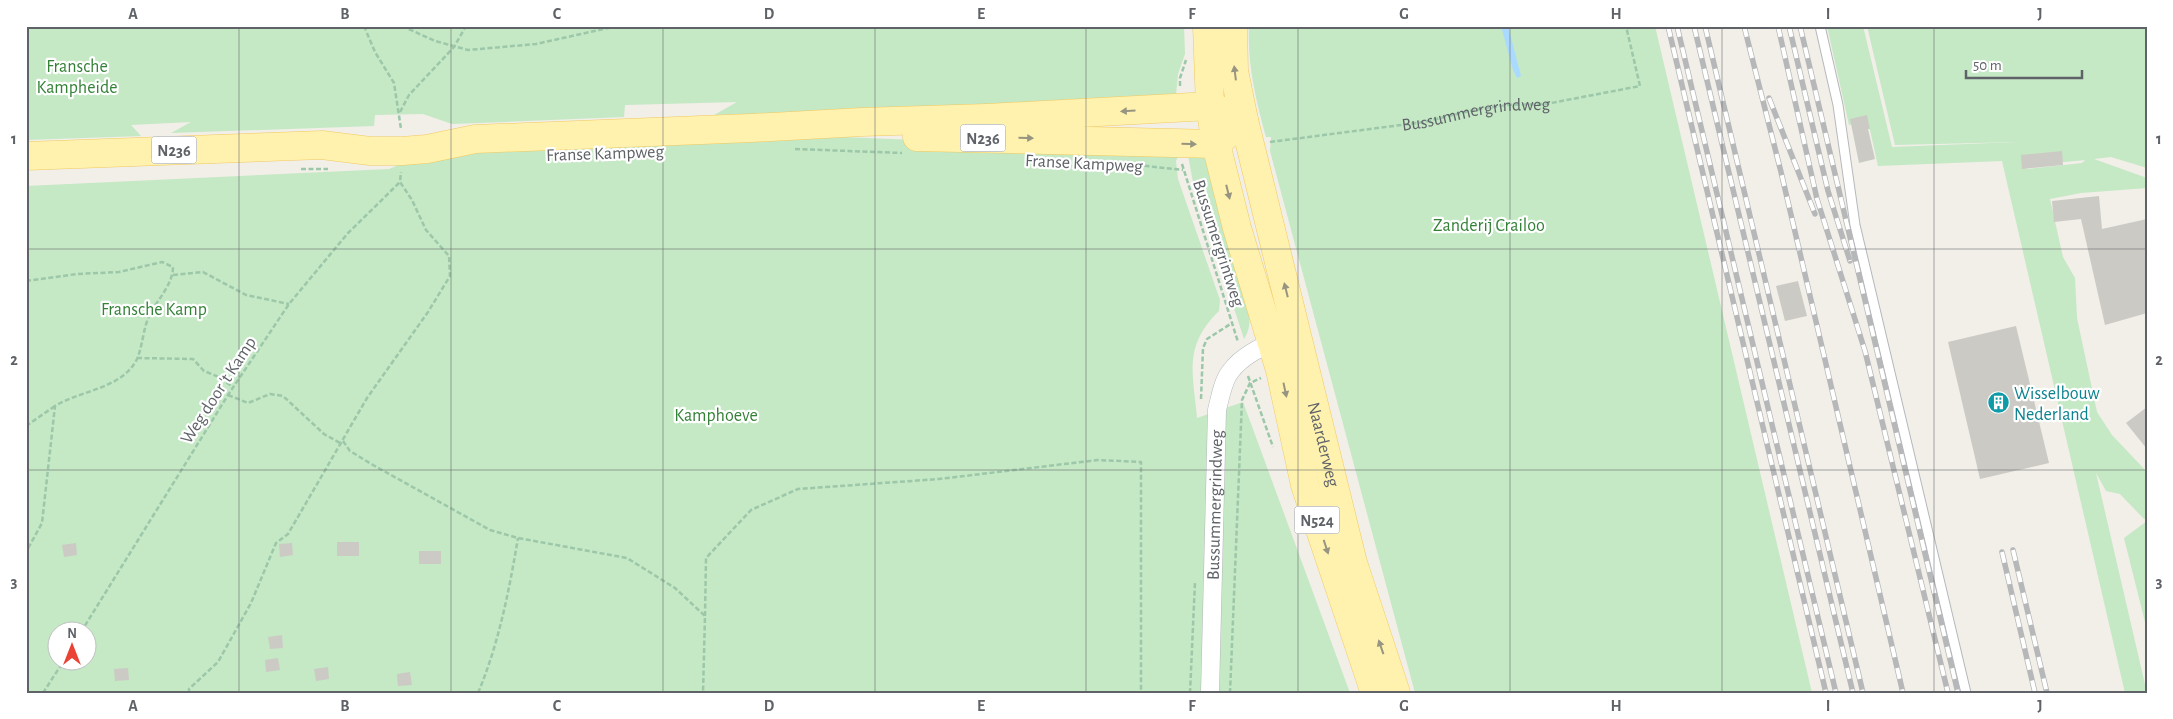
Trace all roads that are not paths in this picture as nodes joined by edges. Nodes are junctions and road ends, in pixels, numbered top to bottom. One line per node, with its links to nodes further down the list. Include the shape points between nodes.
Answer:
1 (1207, 26): 4 (main road)
2 (1233, 26): 6 (main road, one-way to 2, via 1234,71)
3 (1820, 26): 13 (lane, via 1838,105 1855,224)
4 (1210, 106): 5 (main road, Franse Kampweg / N236, one-way to 5); 6 (main road, Franse Kampweg / N236); 7 (main road)
5 (750, 128): 7 (main road, Franse Kampweg / N236, one-way to 7, via 958,139); 8 (main road, Franse Kampweg / N236, via 475,139 427,149 370,151 328,157)
6 (1247, 132): 7 (main road); 9 (main road, N524, one-way to 6)
7 (1216, 144): 9 (main road, N524, one-way to 9, via 1237,228)
8 (26, 156)
9 (1285, 340): 10 (street, Bussummergrindweg, via 1243,359 1229,373 1217,410); 11 (main road, Naarderweg / N524, one-way to 11, via 1280,370 1306,485); 12 (main road, Naarderweg / N524, one-way to 9, via 1352,563)
10 (1210, 693)
11 (1375, 693)
12 (1396, 693)
13 (1966, 693)

